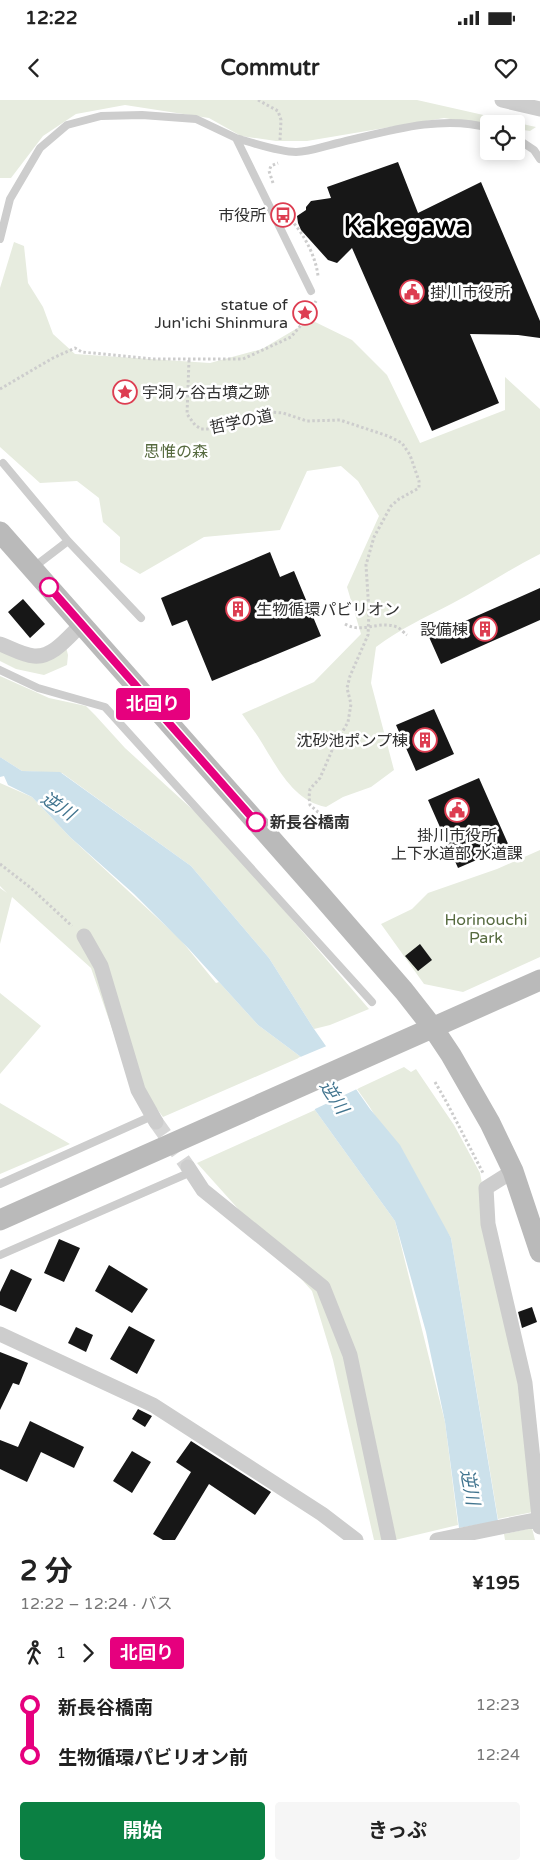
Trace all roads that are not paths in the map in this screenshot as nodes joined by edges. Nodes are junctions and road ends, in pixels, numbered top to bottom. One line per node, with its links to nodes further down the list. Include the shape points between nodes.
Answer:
1 (502, 100): 2 (street)
2 (540, 109)
3 (480, 126): 4 (lane, via 441,122 296,152)
4 (236, 138): 7 (lane, via 196,118 101,116 67,125 40,148 10,199); 8 (lane)
5 (525, 144): 6 (lane)
6 (540, 159)
7 (0, 239)
8 (311, 291)
9 (4, 463): 11 (lane)
10 (0, 532): 12 (street)
11 (68, 541): 12 (lane); 13 (lane)
12 (32, 569): 14 (street)
13 (141, 618)
14 (82, 624): 15 (street, via 52,652 42,656 23,654); 20 (street)
15 (0, 644)
16 (0, 670): 19 (lane, via 38,688 105,707)
17 (84, 936): 21 (street, via 101,966 138,1090)
18 (540, 980): 20 (street)
19 (372, 1002)
20 (433, 1028): 23 (street, via 490,1123); 25 (street)
21 (154, 1119): 24 (lane)
22 (189, 1169): 27 (lane); 31 (street, via 202,1190 323,1287 350,1354)
23 (513, 1171): 26 (street); 29 (street, via 486,1188 488,1224 525,1384)
24 (0, 1184)
25 (0, 1220)
26 (540, 1252)
27 (0, 1255)
28 (0, 1334): 30 (street, via 154,1405 322,1514)
29 (539, 1522): 32 (street)
30 (356, 1540)
31 (390, 1540)
32 (437, 1540)

